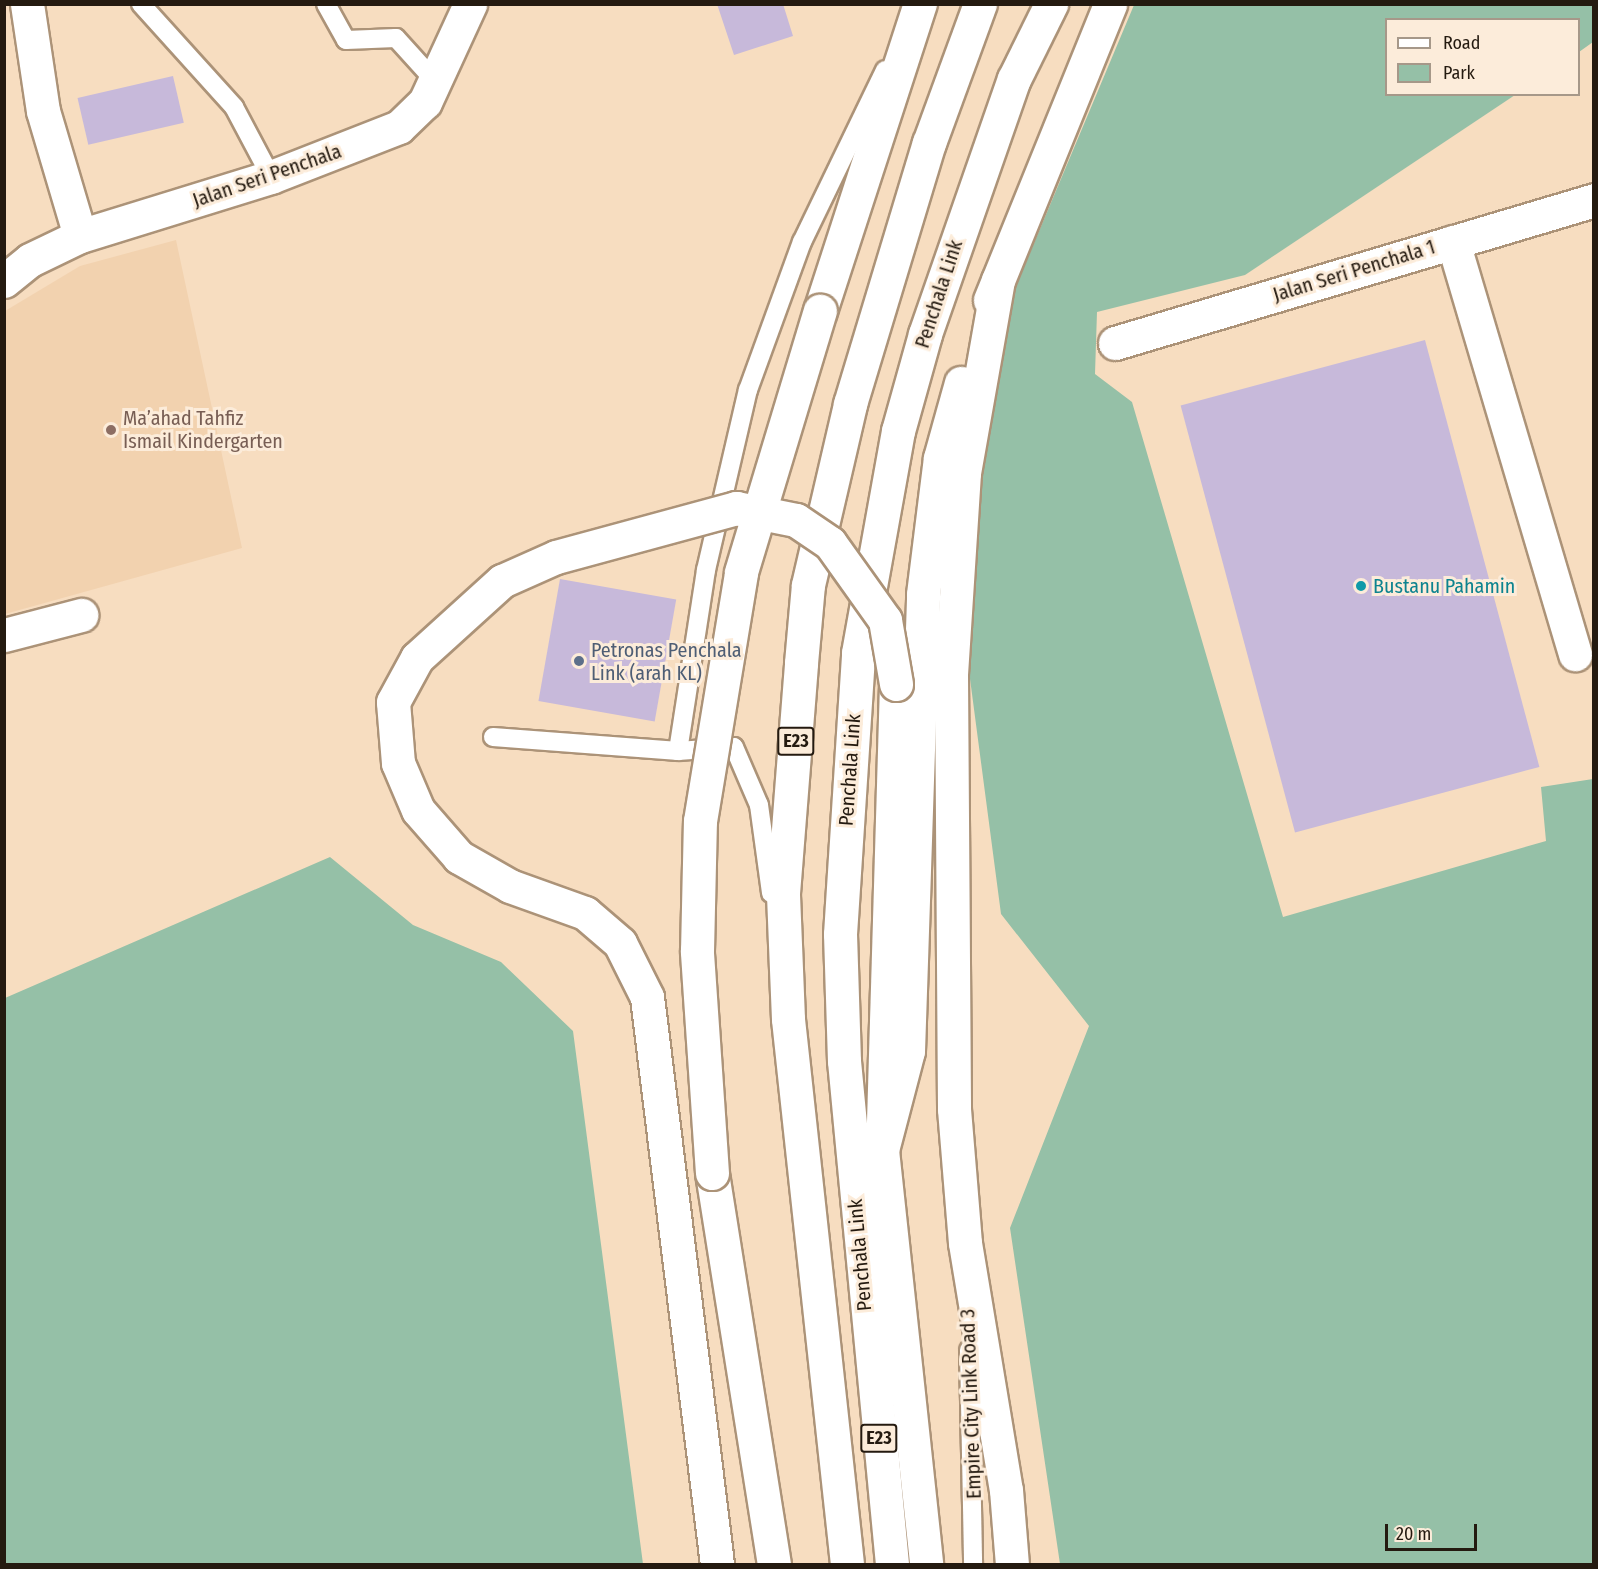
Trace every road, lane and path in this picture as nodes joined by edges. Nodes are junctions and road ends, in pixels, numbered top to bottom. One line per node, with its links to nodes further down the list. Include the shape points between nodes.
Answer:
1 (141, 4): 10 (lane, via 234,107)
2 (326, 4): 9 (lane, via 346,39 396,38)
3 (470, 4): 9 (main road, Jalan Seri Penchala)
4 (919, 4): 21 (lane, via 775,307 748,390 706,570); 27 (main road, bridge, via 741,572 700,820 698,951 712,1173)
5 (980, 4): 22 (main road, E23, via 929,143 850,404 808,585 783,893)
6 (1051, 4): 30 (main road, Penchala Link / E23, via 1014,79 925,334 898,431 858,653 840,934 844,1061)
7 (1110, 4): 14 (main road)
8 (20, 8): 12 (main road, via 43,111)
9 (435, 81): 10 (main road, Jalan Seri Penchala, via 425,102 399,127)
10 (271, 177): 12 (main road, Jalan Seri Penchala)
11 (1593, 200): 13 (main road, Jalan Seri Penchala 1)
12 (80, 236): 15 (main road, Jalan Seri Penchala, via 30,260)
13 (1453, 242): 16 (main road, Jalan Seri Penchala 1); 19 (main road)
14 (998, 280): 23 (main road, via 969,351 939,470 923,594 908,1051); 24 (main road, via 964,473 951,675 954,1109)
15 (4, 281)
16 (1115, 343)
17 (81, 615): 18 (main road)
18 (4, 635)
19 (1575, 654)
20 (493, 737): 21 (lane)
21 (678, 751): 22 (lane, via 734,747 759,805)
22 (787, 1011): 25 (main road, E23)
23 (882, 1150): 26 (main road, bridge, via 896,684 885,620 863,583 831,543 796,520 736,508 556,557 502,581 417,658 393,702 398,763 418,810 459,857 510,886 585,913 620,943 647,997); 31 (main road)
24 (965, 1243): 32 (lane, Empire City Link Road 3); 33 (main road, via 1006,1490)
25 (840, 1500): 28 (main road); 29 (main road, E23)
26 (717, 1564)
27 (774, 1564)
28 (839, 1564)
29 (847, 1564)
30 (892, 1564)
31 (926, 1564)
32 (973, 1564)
33 (1012, 1564)

